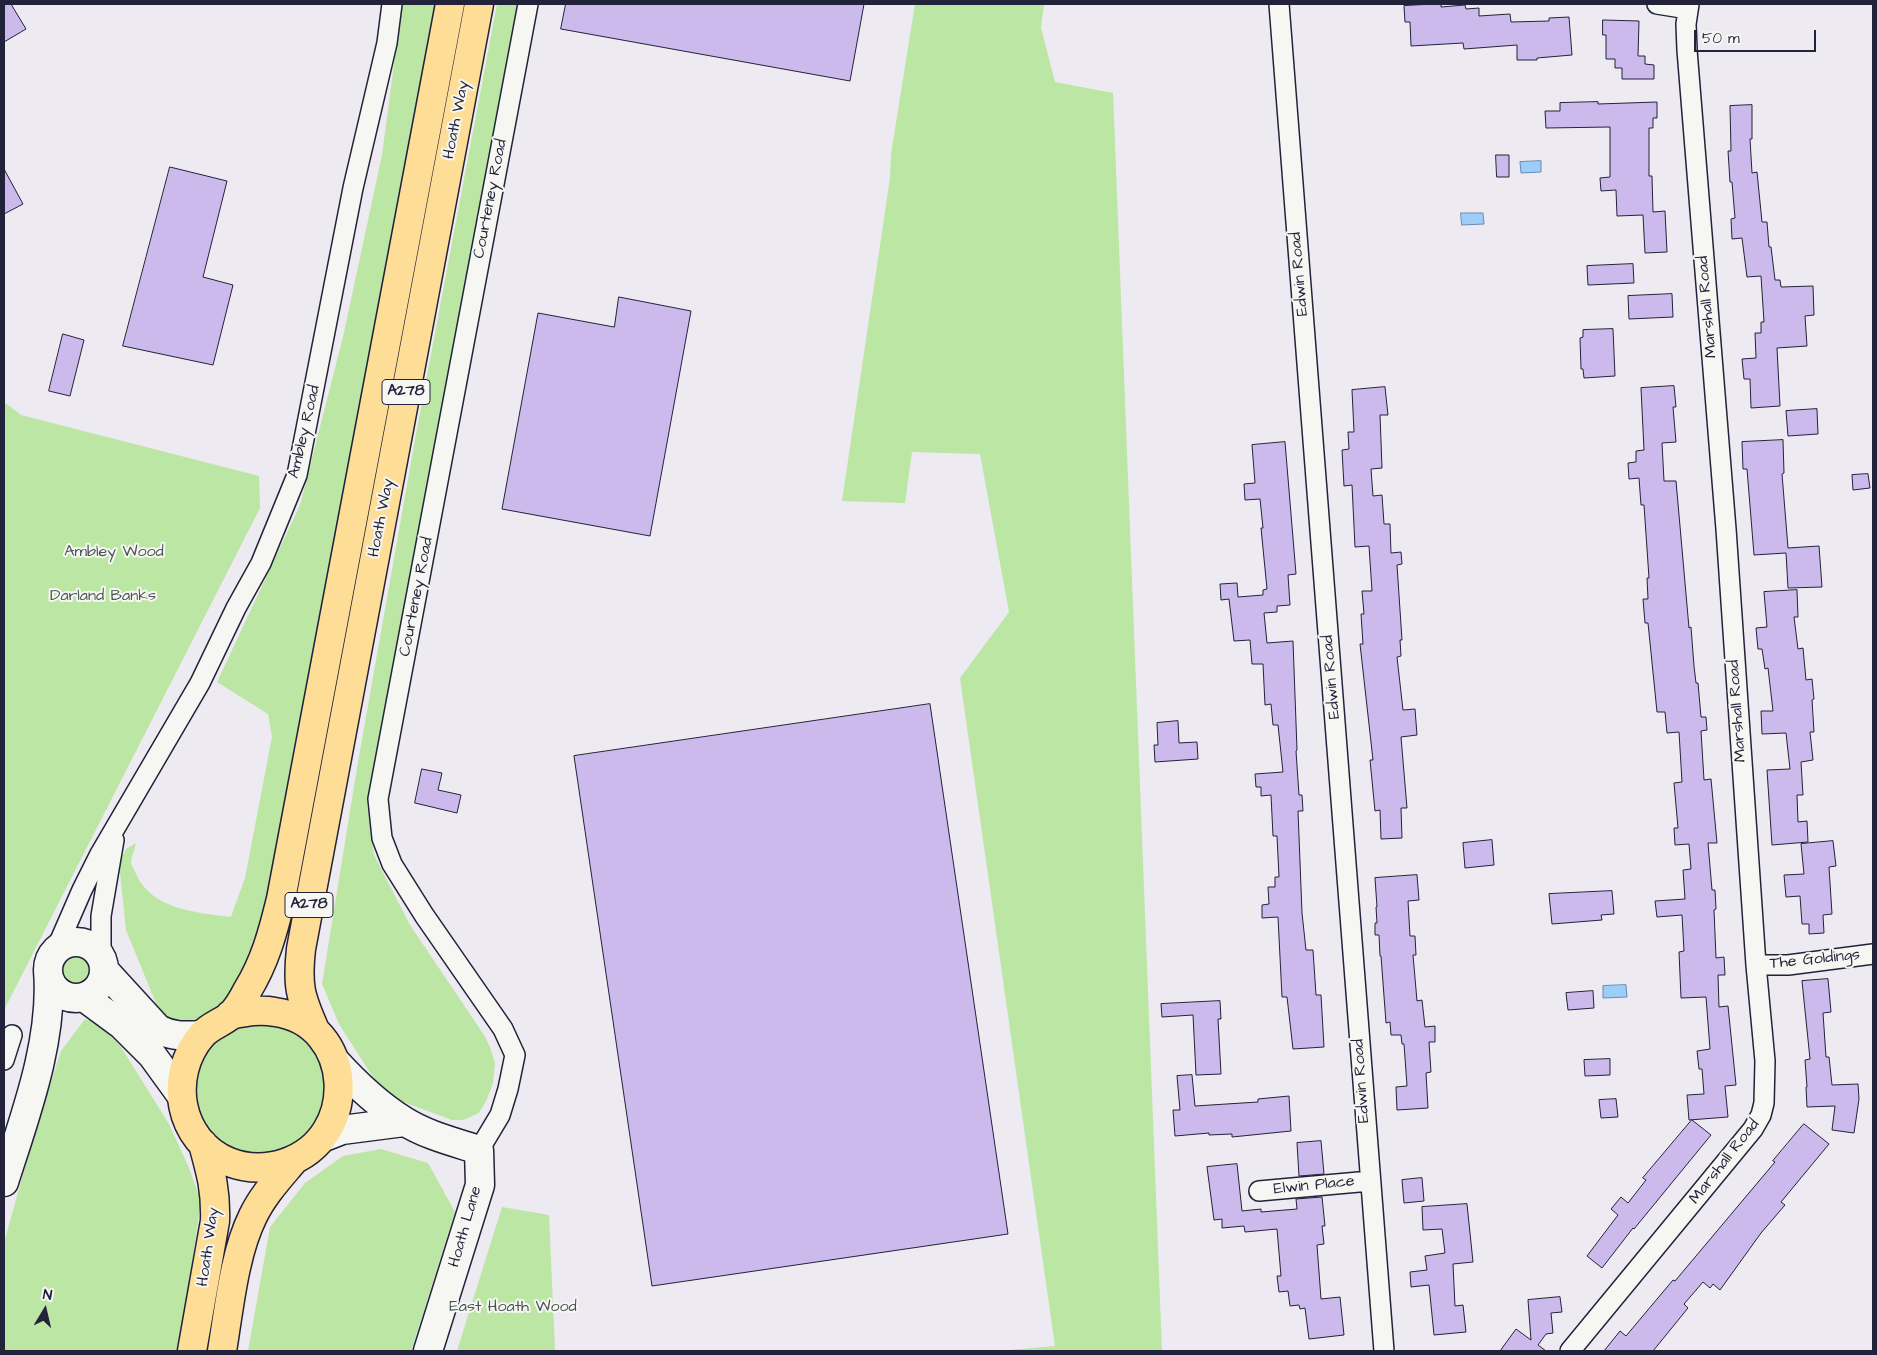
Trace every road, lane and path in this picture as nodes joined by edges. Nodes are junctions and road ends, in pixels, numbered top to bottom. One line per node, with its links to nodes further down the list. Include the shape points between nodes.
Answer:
1 (392, 4): 8 (street, Ambley Road, via 387,43 353,188 296,475 261,563 200,683)
2 (450, 4): 14 (main road, Hoath Way / A278, via 281,899 260,970)
3 (479, 4): 15 (main road, Hoath Way / A278, via 301,949 299,988)
4 (528, 4): 25 (street, Courteney Road, via 378,799 382,838 392,864 503,1030 515,1055 500,1115)
5 (1279, 4): 27 (street, Edwin Road)
6 (1657, 4): 7 (street)
7 (1689, 6): 12 (street, Marshall Road, via 1687,50 1726,529)
8 (117, 824): 10 (street, Ambley Road, via 82,890); 11 (street, via 102,916)
9 (1873, 954): 12 (street, The Goldings, via 1788,965)
10 (51, 961): 11 (street, via 67,944 76,942 94,949); 13 (street, via 51,982 58,992); 21 (street, via 48,1019)
11 (103, 964): 13 (street, via 102,981 93,992); 17 (street, via 158,1029 176,1036)
12 (1756, 965): 34 (street, Marshall Road, via 1765,1061 1766,1090 1762,1115)
13 (80, 998): 20 (street, via 122,1025 152,1055); 21 (street)
14 (230, 1016): 15 (main road, via 250,1011 275,1012 296,1018); 17 (main road)
15 (315, 1030): 19 (main road)
16 (12, 1035): 18 (street)
17 (202, 1035): 20 (main road, via 185,1063)
18 (4, 1060)
19 (335, 1061): 22 (street); 23 (main road, via 338,1095)
20 (181, 1095): 24 (main road, via 190,1126)
21 (31, 1096): 28 (street)
22 (404, 1122): 23 (street, via 342,1130); 25 (street)
23 (324, 1137): 26 (main road)
24 (203, 1144): 26 (main road, via 215,1154 242,1166 275,1167); 30 (main road, Hoath Way, via 214,1183 215,1221)
25 (479, 1150): 32 (street, Hoath Lane, via 480,1185)
26 (294, 1160): 31 (main road, Hoath Way, via 263,1199 245,1235)
27 (1370, 1180): 29 (street, Elwin Place); 33 (street, Edwin Road)
28 (4, 1182)
29 (1259, 1192)
30 (192, 1351)
31 (222, 1351)
32 (428, 1351)
33 (1384, 1351)
34 (1570, 1351)

